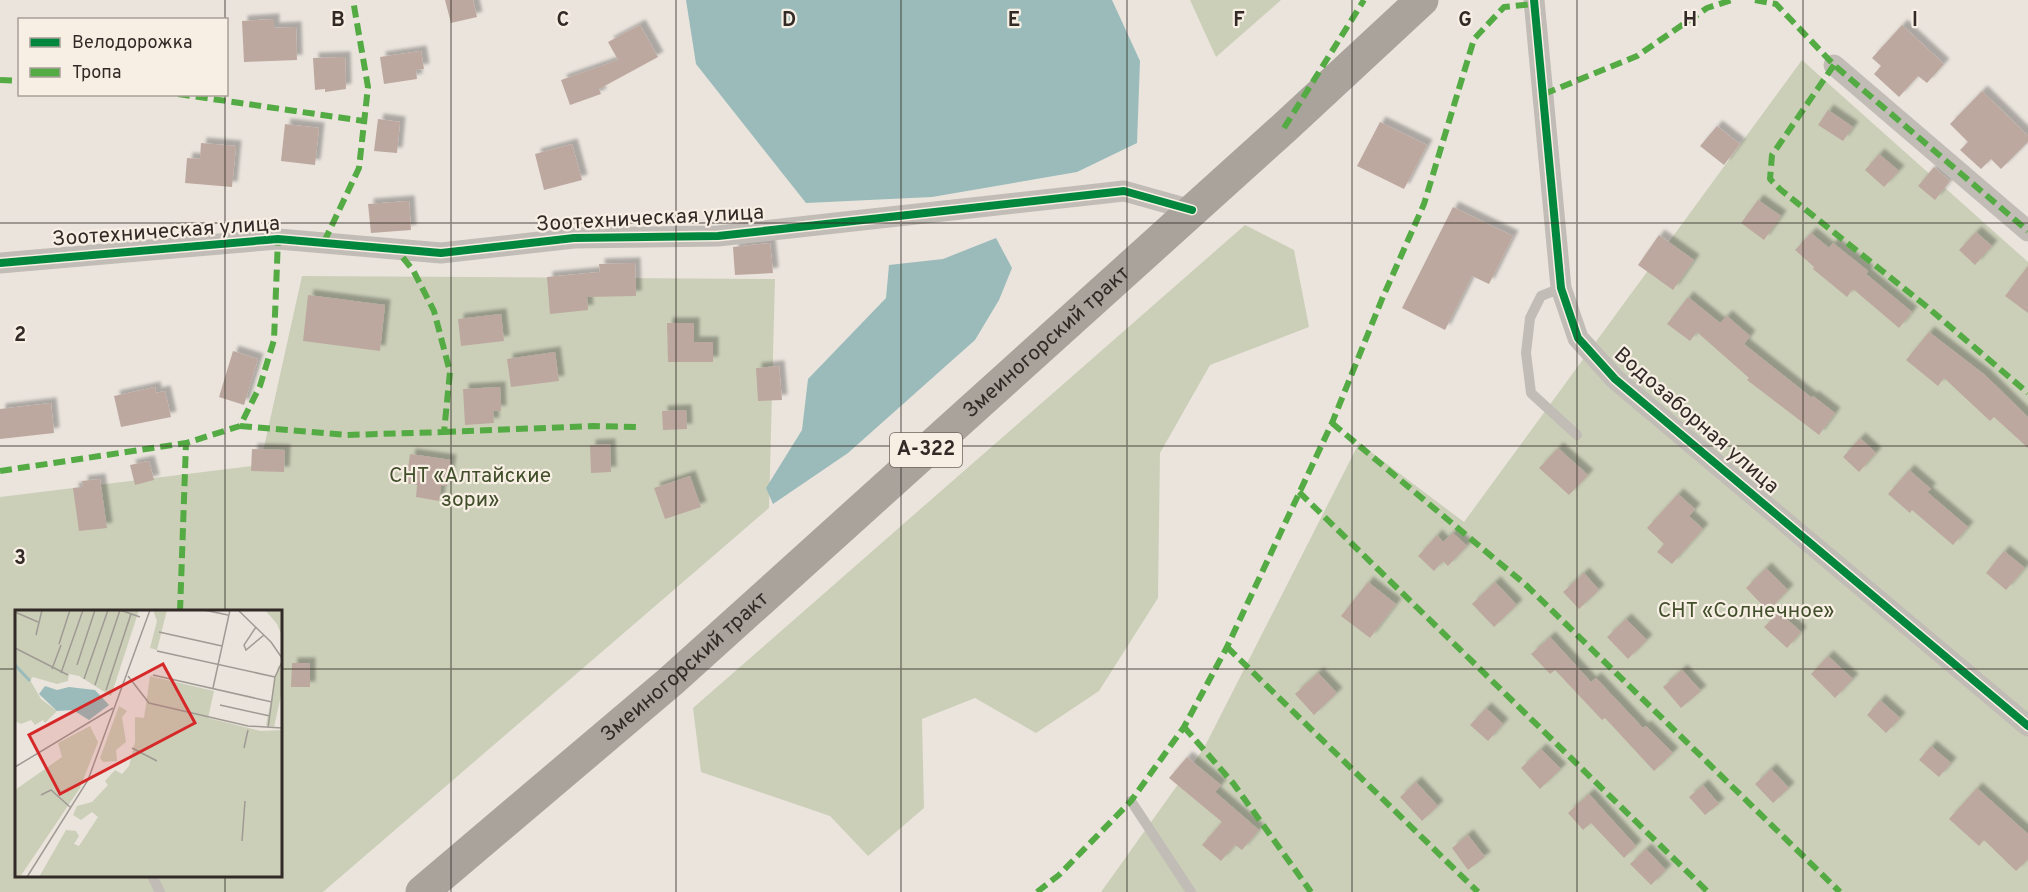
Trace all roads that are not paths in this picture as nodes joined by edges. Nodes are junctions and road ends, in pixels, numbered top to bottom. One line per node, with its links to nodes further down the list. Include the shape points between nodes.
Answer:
1 (1422, 0): 4 (highway, Змеиногорский тракт / А-322)
2 (1534, 0): 7 (street, Водозаборная улица)
3 (1834, 65): 5 (street)
4 (1192, 210): 6 (street, Зоотехническая улица, via 1124,191 718,236 574,238 441,253 278,239); 13 (highway, Змеиногорский тракт / А-322, via 671,681)
5 (2028, 231)
6 (0, 263)
7 (1561, 288): 8 (lane, via 1541,296 1530,318 1526,353 1532,393); 9 (street, Водозаборная улица, via 1578,338 1615,379)
8 (1577, 435)
9 (2028, 726)
10 (1131, 801): 14 (lane)
11 (152, 877): 12 (lane)
12 (160, 892)
13 (422, 892)
14 (1191, 892)

